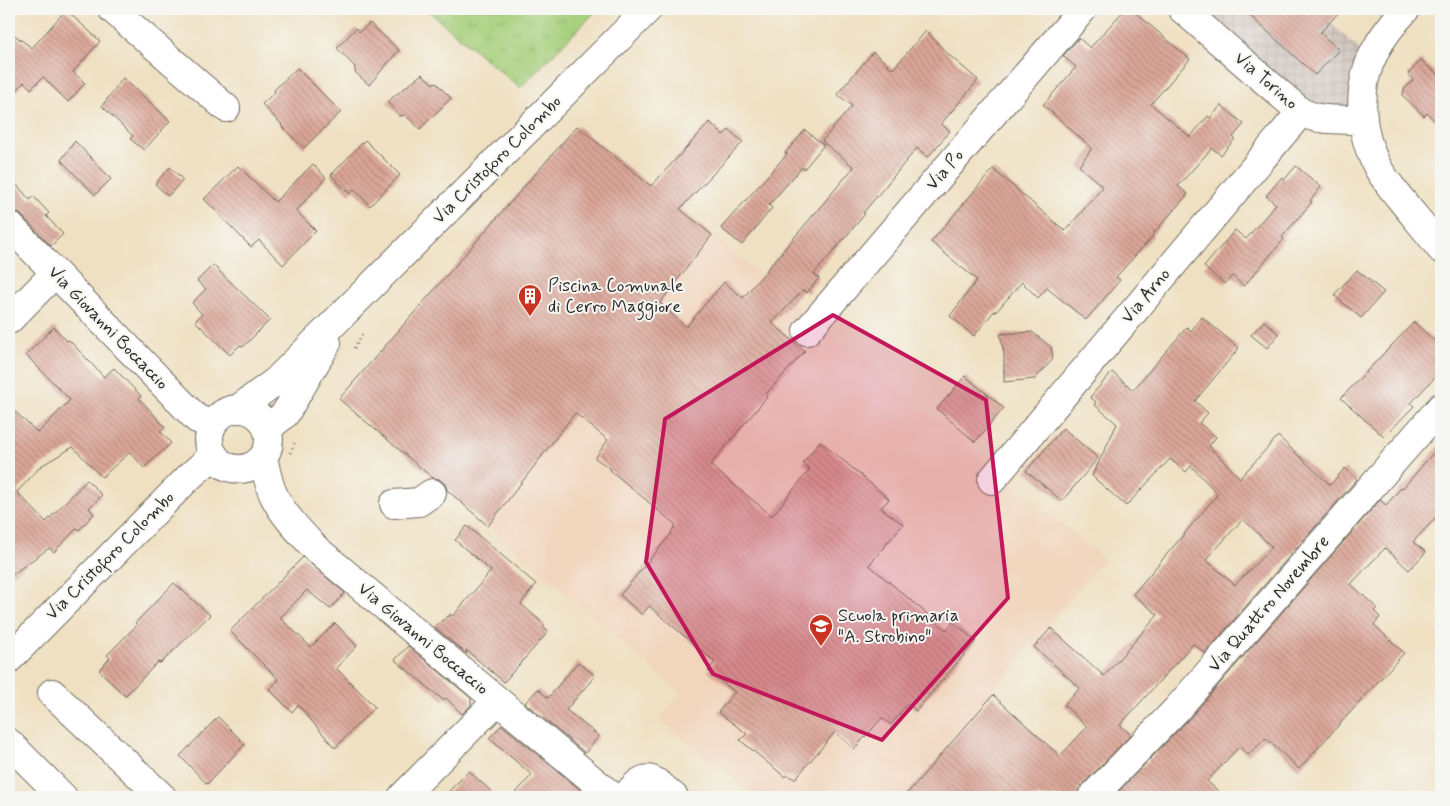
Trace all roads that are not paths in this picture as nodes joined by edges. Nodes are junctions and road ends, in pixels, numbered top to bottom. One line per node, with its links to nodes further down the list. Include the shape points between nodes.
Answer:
1 (112, 9): 6 (street)
2 (648, 9): 12 (street, Via Cristoforo Colombo)
3 (1084, 9): 14 (street, Via Po)
4 (1182, 9): 7 (street, Via Torino)
5 (1406, 9): 8 (street, via 1384,36 1368,67 1363,93)
6 (226, 108)
7 (1300, 112): 8 (street, Via Torino, via 1319,119); 21 (street, Via Arno)
8 (1363, 120): 10 (street, via 1371,154 1379,170)
9 (9, 225): 11 (street, Via Giovanni Boccaccio)
10 (1441, 249)
11 (56, 273): 13 (street); 17 (street, Via Giovanni Boccaccio, via 196,419)
12 (345, 311): 16 (street, Via Cristoforo Colombo, via 276,381); 18 (street, Via Cristoforo Colombo, via 285,414)
13 (9, 320)
14 (807, 331)
15 (1441, 407): 34 (street, Via Quattro Novembre, via 1176,710)
16 (238, 409): 17 (street, Via Cristoforo Colombo, via 224,413); 18 (street, via 256,414)
17 (213, 424): 19 (street, via 209,440)
18 (267, 429): 20 (street, via 268,448)
19 (214, 455): 20 (street, via 220,462 238,469 256,464); 24 (street, Via Cristoforo Colombo)
20 (263, 457): 26 (street, Via Giovanni Boccaccio, via 274,496 299,532)
21 (992, 480)
22 (432, 493): 23 (street, via 419,502)
23 (394, 504)
24 (9, 659)
25 (52, 693): 29 (street)
26 (497, 701): 30 (street); 31 (street, Via Giovanni Boccaccio)
27 (9, 743): 28 (street)
28 (63, 797)
29 (162, 797)
30 (402, 797)
31 (613, 797)
32 (625, 797): 33 (street, via 636,784 647,779)
33 (674, 797)
34 (1092, 797)

